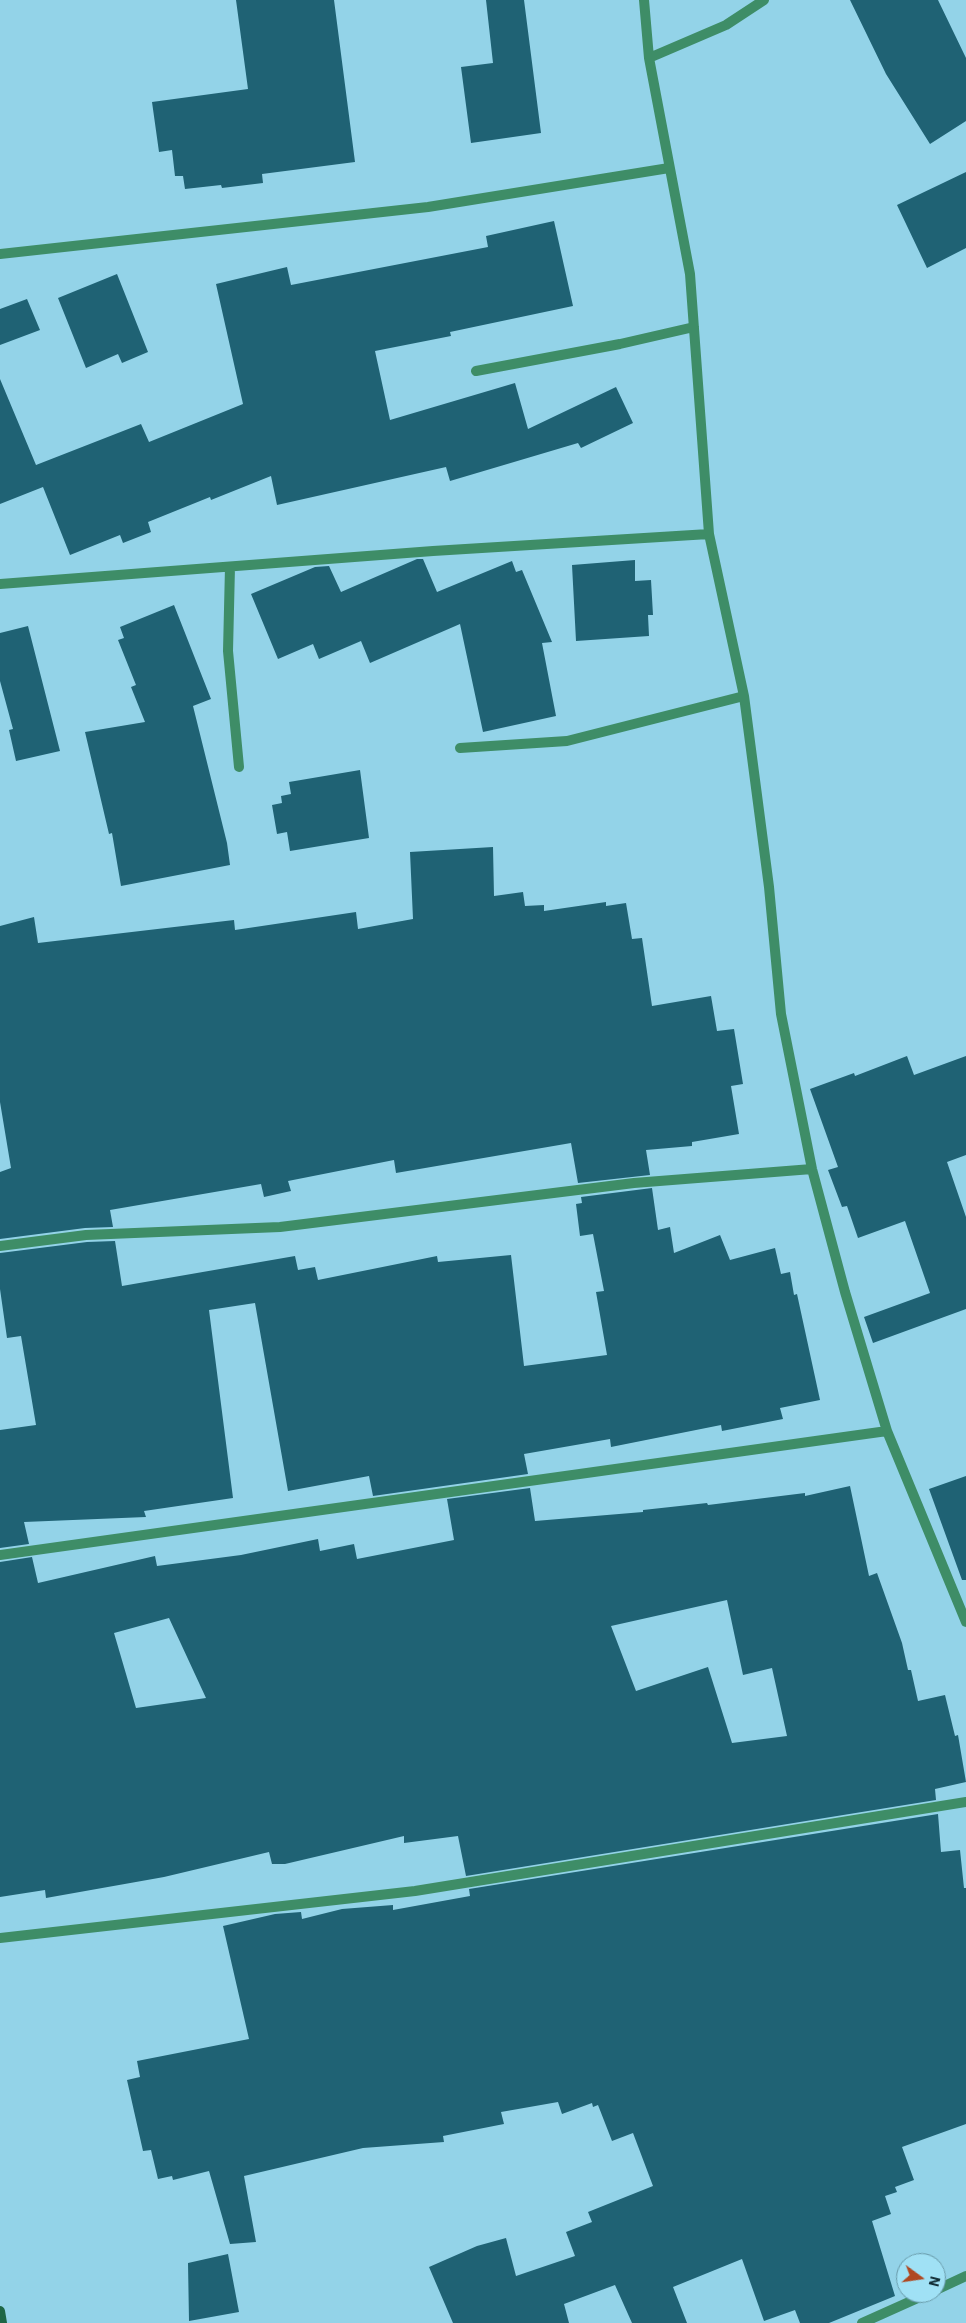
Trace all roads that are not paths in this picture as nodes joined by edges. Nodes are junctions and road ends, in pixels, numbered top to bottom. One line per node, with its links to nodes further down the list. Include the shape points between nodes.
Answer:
1 (644, 0): 3 (street)
2 (764, 0): 3 (street, via 726,25)
3 (649, 58): 4 (street)
4 (669, 168): 5 (street, via 428,207); 6 (street, via 690,274)
5 (0, 254)
6 (694, 327): 7 (street); 8 (street)
7 (476, 371)
8 (709, 534): 9 (street); 11 (street)
9 (230, 567): 10 (street); 13 (street, via 228,651)
10 (0, 584)
11 (744, 696): 12 (street, via 567,741); 14 (street, via 769,887 780,1014)
12 (460, 748)
13 (239, 767)
14 (812, 1169): 15 (street, via 634,1183 280,1227 86,1235); 16 (street)
15 (0, 1246)
16 (887, 1431): 17 (street); 18 (street)
17 (0, 1555)
18 (966, 1622)
19 (966, 1802): 20 (street, via 415,1891)
20 (0, 1938)
21 (966, 2276): 22 (street)
22 (946, 2285)
23 (907, 2303): 26 (street)
24 (0, 2312): 25 (main road)
25 (2, 2323)
26 (862, 2323)

